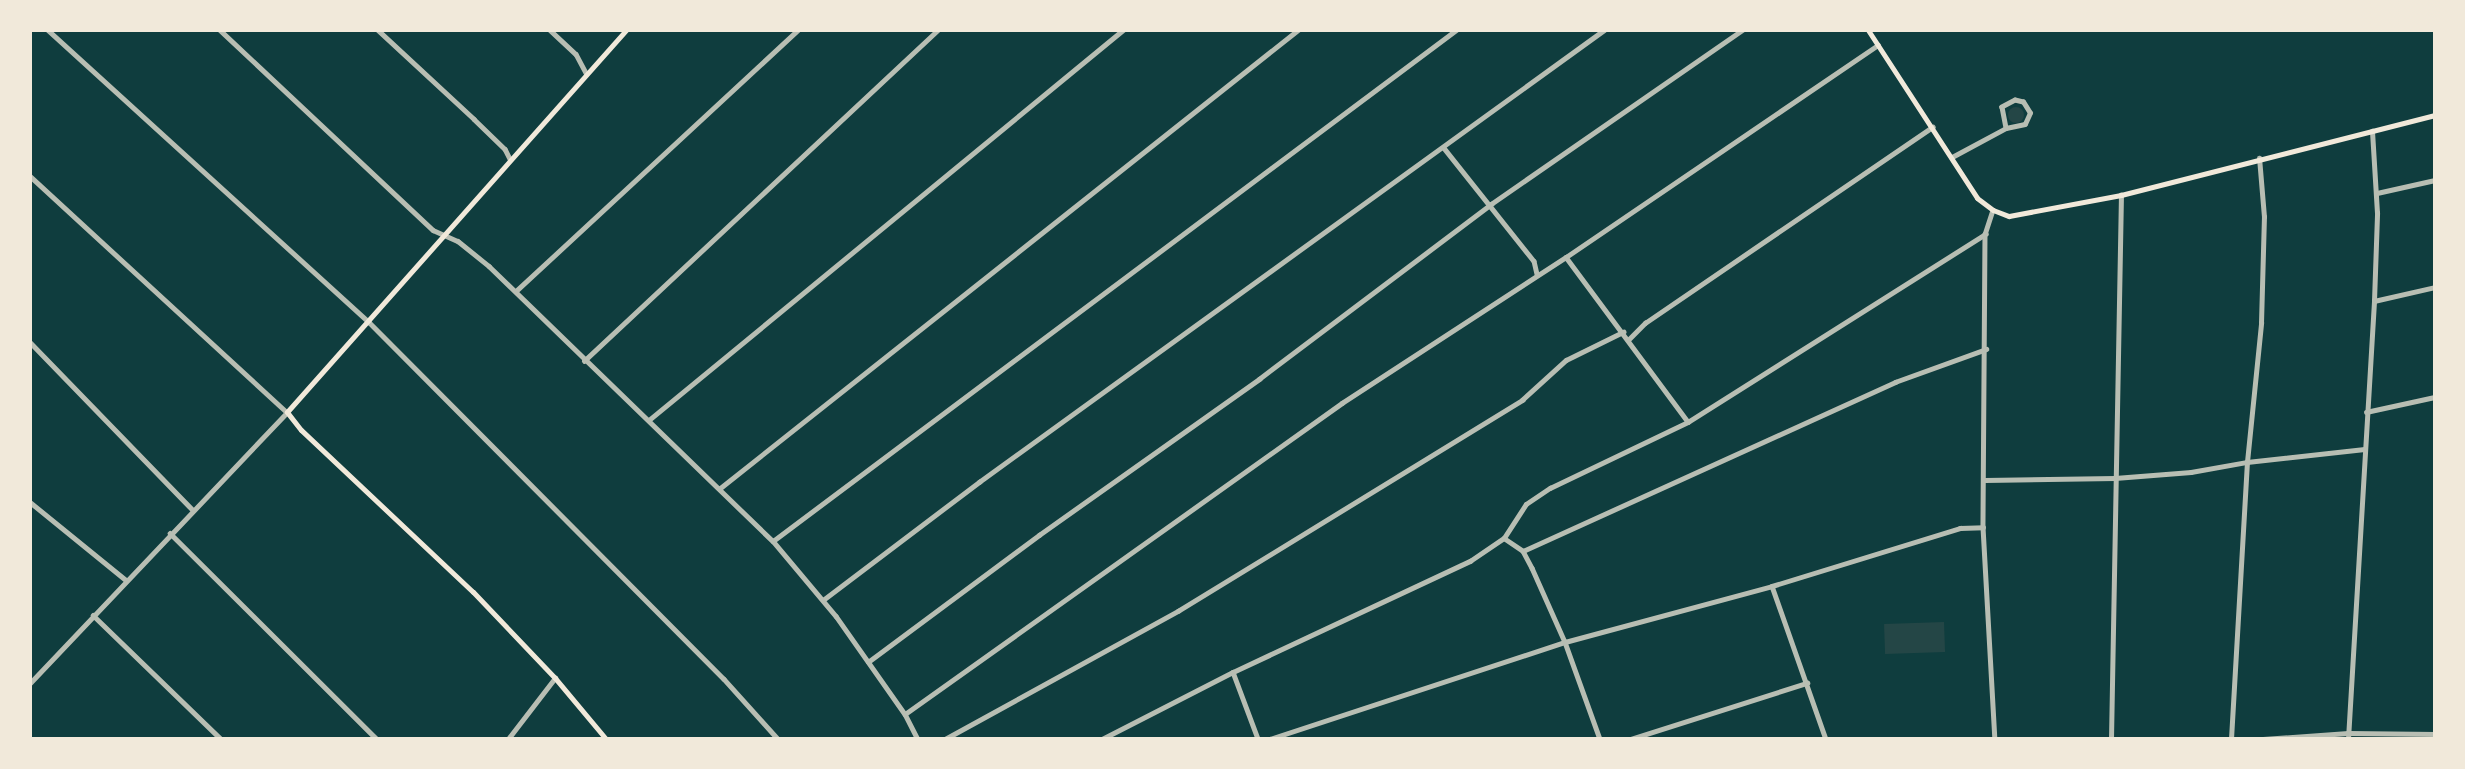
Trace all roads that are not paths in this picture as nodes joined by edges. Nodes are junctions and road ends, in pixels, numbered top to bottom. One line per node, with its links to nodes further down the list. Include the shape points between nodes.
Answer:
1 (48, 30): 37 (street)
2 (220, 30): 31 (street)
3 (378, 30): 23 (street, via 474,118)
4 (550, 30): 15 (street, via 576,54)
5 (626, 30): 15 (main road)
6 (798, 30): 35 (street)
7 (938, 30): 42 (street)
8 (1123, 30): 46 (street)
9 (1298, 30): 52 (street)
10 (1456, 30): 58 (street)
11 (1604, 30): 20 (street)
12 (1742, 30): 28 (street)
13 (1868, 30): 14 (main road)
14 (1878, 44): 17 (main road); 32 (street)
15 (586, 73): 23 (main road)
16 (2435, 115): 19 (main road)
17 (1933, 127): 21 (main road); 39 (street, via 1645,323)
18 (2006, 128): 18 (street, via 2029,121 2023,102 2015,100 2002,107); 21 (street)
19 (2372, 130): 22 (main road); 26 (street)
20 (1444, 148): 28 (street); 62 (street, via 979,482)
21 (1952, 157): 29 (main road, via 1977,198)
22 (2259, 158): 27 (main road); 49 (street, via 2264,217 2261,323)
23 (510, 159): 31 (main road)
24 (30, 176): 44 (street)
25 (2435, 180): 26 (street)
26 (2377, 193): 36 (street)
27 (2121, 195): 29 (main road, via 2009,216); 50 (street)
28 (1491, 204): 33 (street, via 1534,261); 65 (street, via 1259,379)
29 (1993, 210): 30 (street)
30 (1985, 234): 41 (street); 47 (street)
31 (444, 236): 35 (street, via 458,241); 37 (main road)
32 (1566, 257): 33 (street); 38 (street)
33 (1536, 275): 70 (street, via 1342,403)
34 (2435, 287): 36 (street)
35 (516, 291): 42 (street)
36 (2374, 301): 45 (street)
37 (369, 322): 44 (main road); 77 (street)
38 (1623, 332): 39 (street); 79 (street, via 1566,360 1522,400 1178,611)
39 (1629, 339): 47 (street)
40 (30, 342): 54 (street)
41 (1986, 349): 51 (street); 59 (street, via 1895,382)
42 (584, 361): 46 (street)
43 (2435, 397): 45 (street)
44 (287, 412): 54 (street); 67 (main road)
45 (2367, 412): 48 (street)
46 (649, 420): 52 (street)
47 (1688, 422): 57 (street, via 1542,494 1527,504)
48 (2364, 449): 49 (street); 72 (street)
49 (2247, 462): 50 (street); 88 (street)
50 (2115, 478): 51 (street); 87 (street)
51 (1985, 480): 55 (street)
52 (719, 489): 58 (street)
53 (30, 502): 60 (street)
54 (192, 509): 56 (street)
55 (1983, 527): 61 (street, via 1960,528 1892,547); 86 (street)
56 (169, 533): 60 (street); 74 (street)
57 (1504, 538): 59 (street); 66 (street, via 1470,561)
58 (773, 541): 62 (street)
59 (1523, 551): 64 (street)
60 (126, 580): 63 (street)
61 (1772, 586): 64 (street); 69 (street)
62 (823, 600): 65 (street)
63 (93, 615): 68 (street); 73 (street)
64 (1565, 642): 82 (street); 83 (street)
65 (867, 662): 70 (street)
66 (1233, 672): 80 (street); 81 (street)
67 (555, 678): 75 (street); 76 (main road)
68 (30, 683)
69 (1807, 683): 84 (street); 85 (street)
70 (905, 714): 78 (street)
71 (2435, 734): 72 (street)
72 (2348, 736): 89 (street)
73 (221, 739)
74 (377, 739)
75 (508, 739)
76 (606, 739)
77 (778, 739)
78 (918, 739)
79 (946, 739)
80 (1102, 739)
81 (1258, 739)
82 (1270, 739)
83 (1600, 739)
84 (1630, 739)
85 (1826, 739)
86 (1995, 739)
87 (2111, 739)
88 (2231, 739)
89 (2263, 739)

